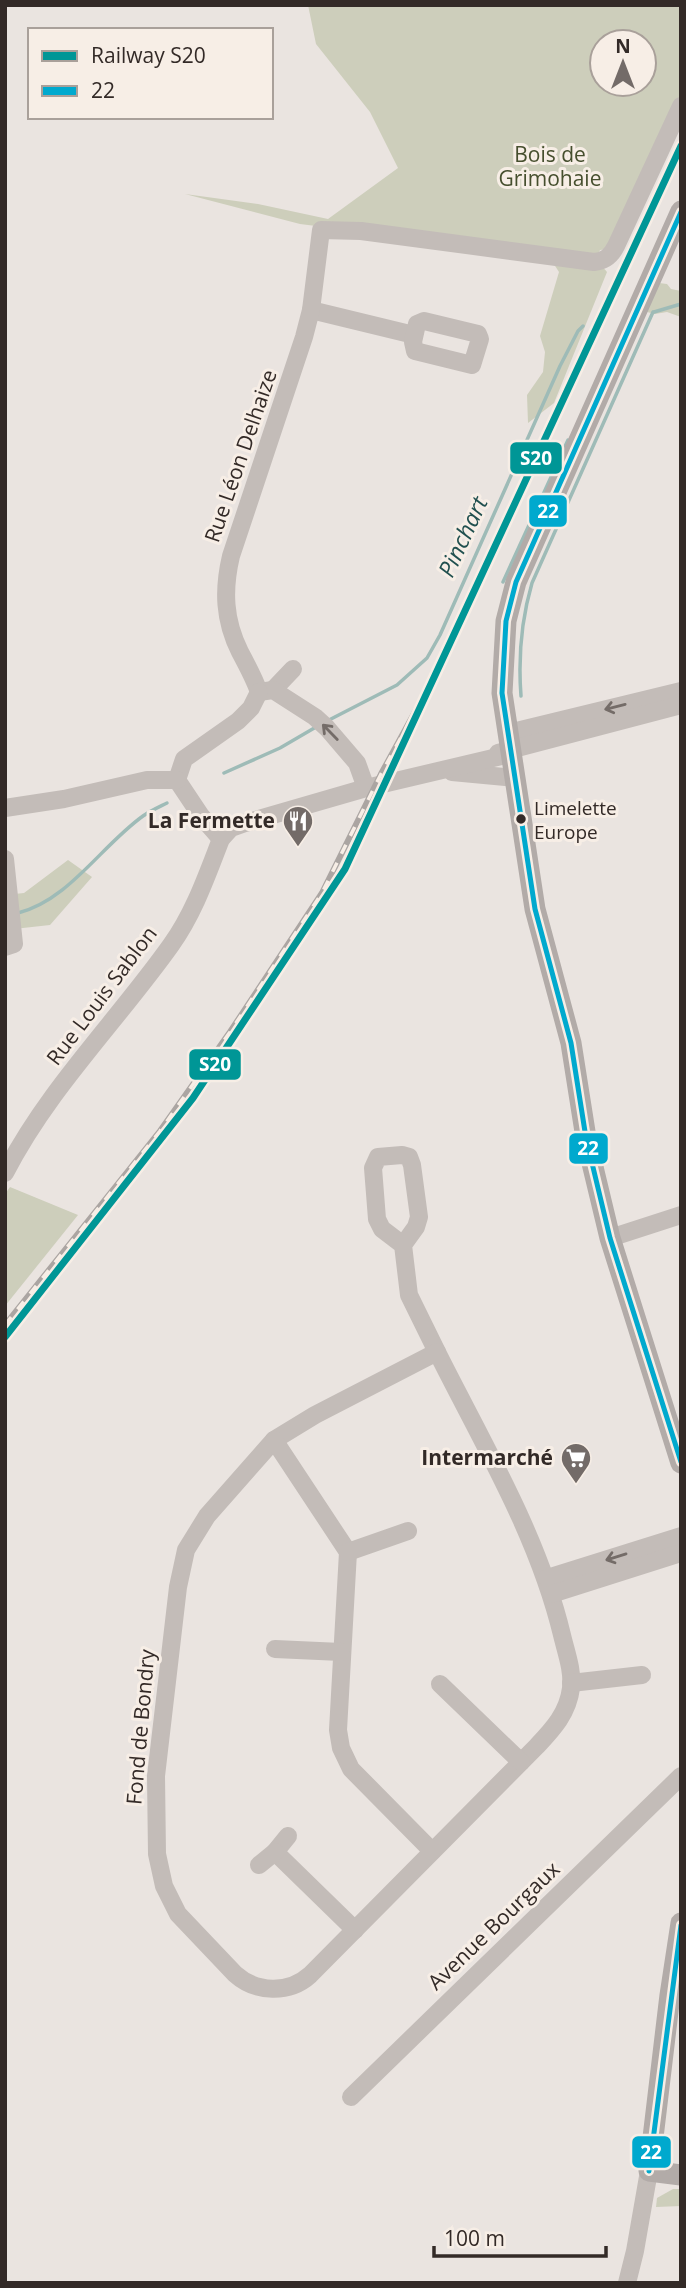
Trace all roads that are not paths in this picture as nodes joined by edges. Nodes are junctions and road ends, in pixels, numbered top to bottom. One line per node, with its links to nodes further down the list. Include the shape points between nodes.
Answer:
1 (681, 106): 3 (street, Rue Léon Delhaize, via 613,251 605,259 594,262 361,231 321,230)
2 (681, 211): 8 (main road, via 516,582 503,658)
3 (311, 310): 4 (street); 6 (street, Rue Léon Delhaize, via 226,577 229,624)
4 (414, 335)
5 (293, 670): 6 (street)
6 (266, 691): 11 (street, via 239,721 184,759); 12 (street, one-way to 6, via 357,763 327,728)
7 (677, 699): 8 (street)
8 (509, 745): 9 (street); 10 (main road)
9 (442, 771): 10 (street); 12 (street)
10 (515, 778): 19 (main road, via 535,909 571,1043 593,1174)
11 (177, 780): 13 (street, via 146,780 64,800); 14 (street)
12 (366, 788): 14 (street, via 235,826)
13 (5, 808)
14 (221, 839): 17 (street, Rue Louis Sablon, via 200,893 172,944 53,1097)
15 (5, 859): 16 (street, via 14,944)
16 (5, 947)
17 (5, 1173)
18 (681, 1215): 19 (street)
19 (610, 1238): 22 (main road)
20 (403, 1245): 20 (street, via 419,1217 412,1165 409,1157 402,1155 378,1157 373,1168 377,1219 382,1229); 21 (street, via 409,1295)
21 (437, 1352): 23 (street, Fond de Bondry); 29 (street, Fond de Bondry)
22 (674, 1414): 24 (main road)
23 (274, 1440): 27 (street); 42 (street, Fond de Bondry, via 199,1527 182,1564 156,1776 159,1871 178,1914 235,1974 253,1986 274,1989 300,1984)
24 (681, 1463)
25 (408, 1531): 27 (street)
26 (681, 1535): 29 (street, one-way to 29)
27 (348, 1552): 31 (street)
28 (681, 1553): 29 (street)
29 (550, 1586): 33 (street, Fond de Bondry)
30 (275, 1649): 31 (street)
31 (341, 1652): 38 (street, via 338,1730 345,1759 358,1778)
32 (642, 1675): 33 (street)
33 (571, 1683): 35 (street, Fond de Bondry, via 556,1726)
34 (440, 1684): 35 (street)
35 (520, 1762): 38 (street, Fond de Bondry)
36 (677, 1783): 44 (street, Avenue Bourgaux)
37 (288, 1836): 39 (street)
38 (432, 1851): 42 (street, Fond de Bondry)
39 (275, 1852): 40 (street); 42 (street)
40 (259, 1865)
41 (681, 1923): 43 (main road)
42 (355, 1930)
43 (675, 1996): 45 (main road)
44 (351, 2098)
45 (649, 2171): 46 (main road); 47 (street)
46 (681, 2175)
47 (627, 2283)

